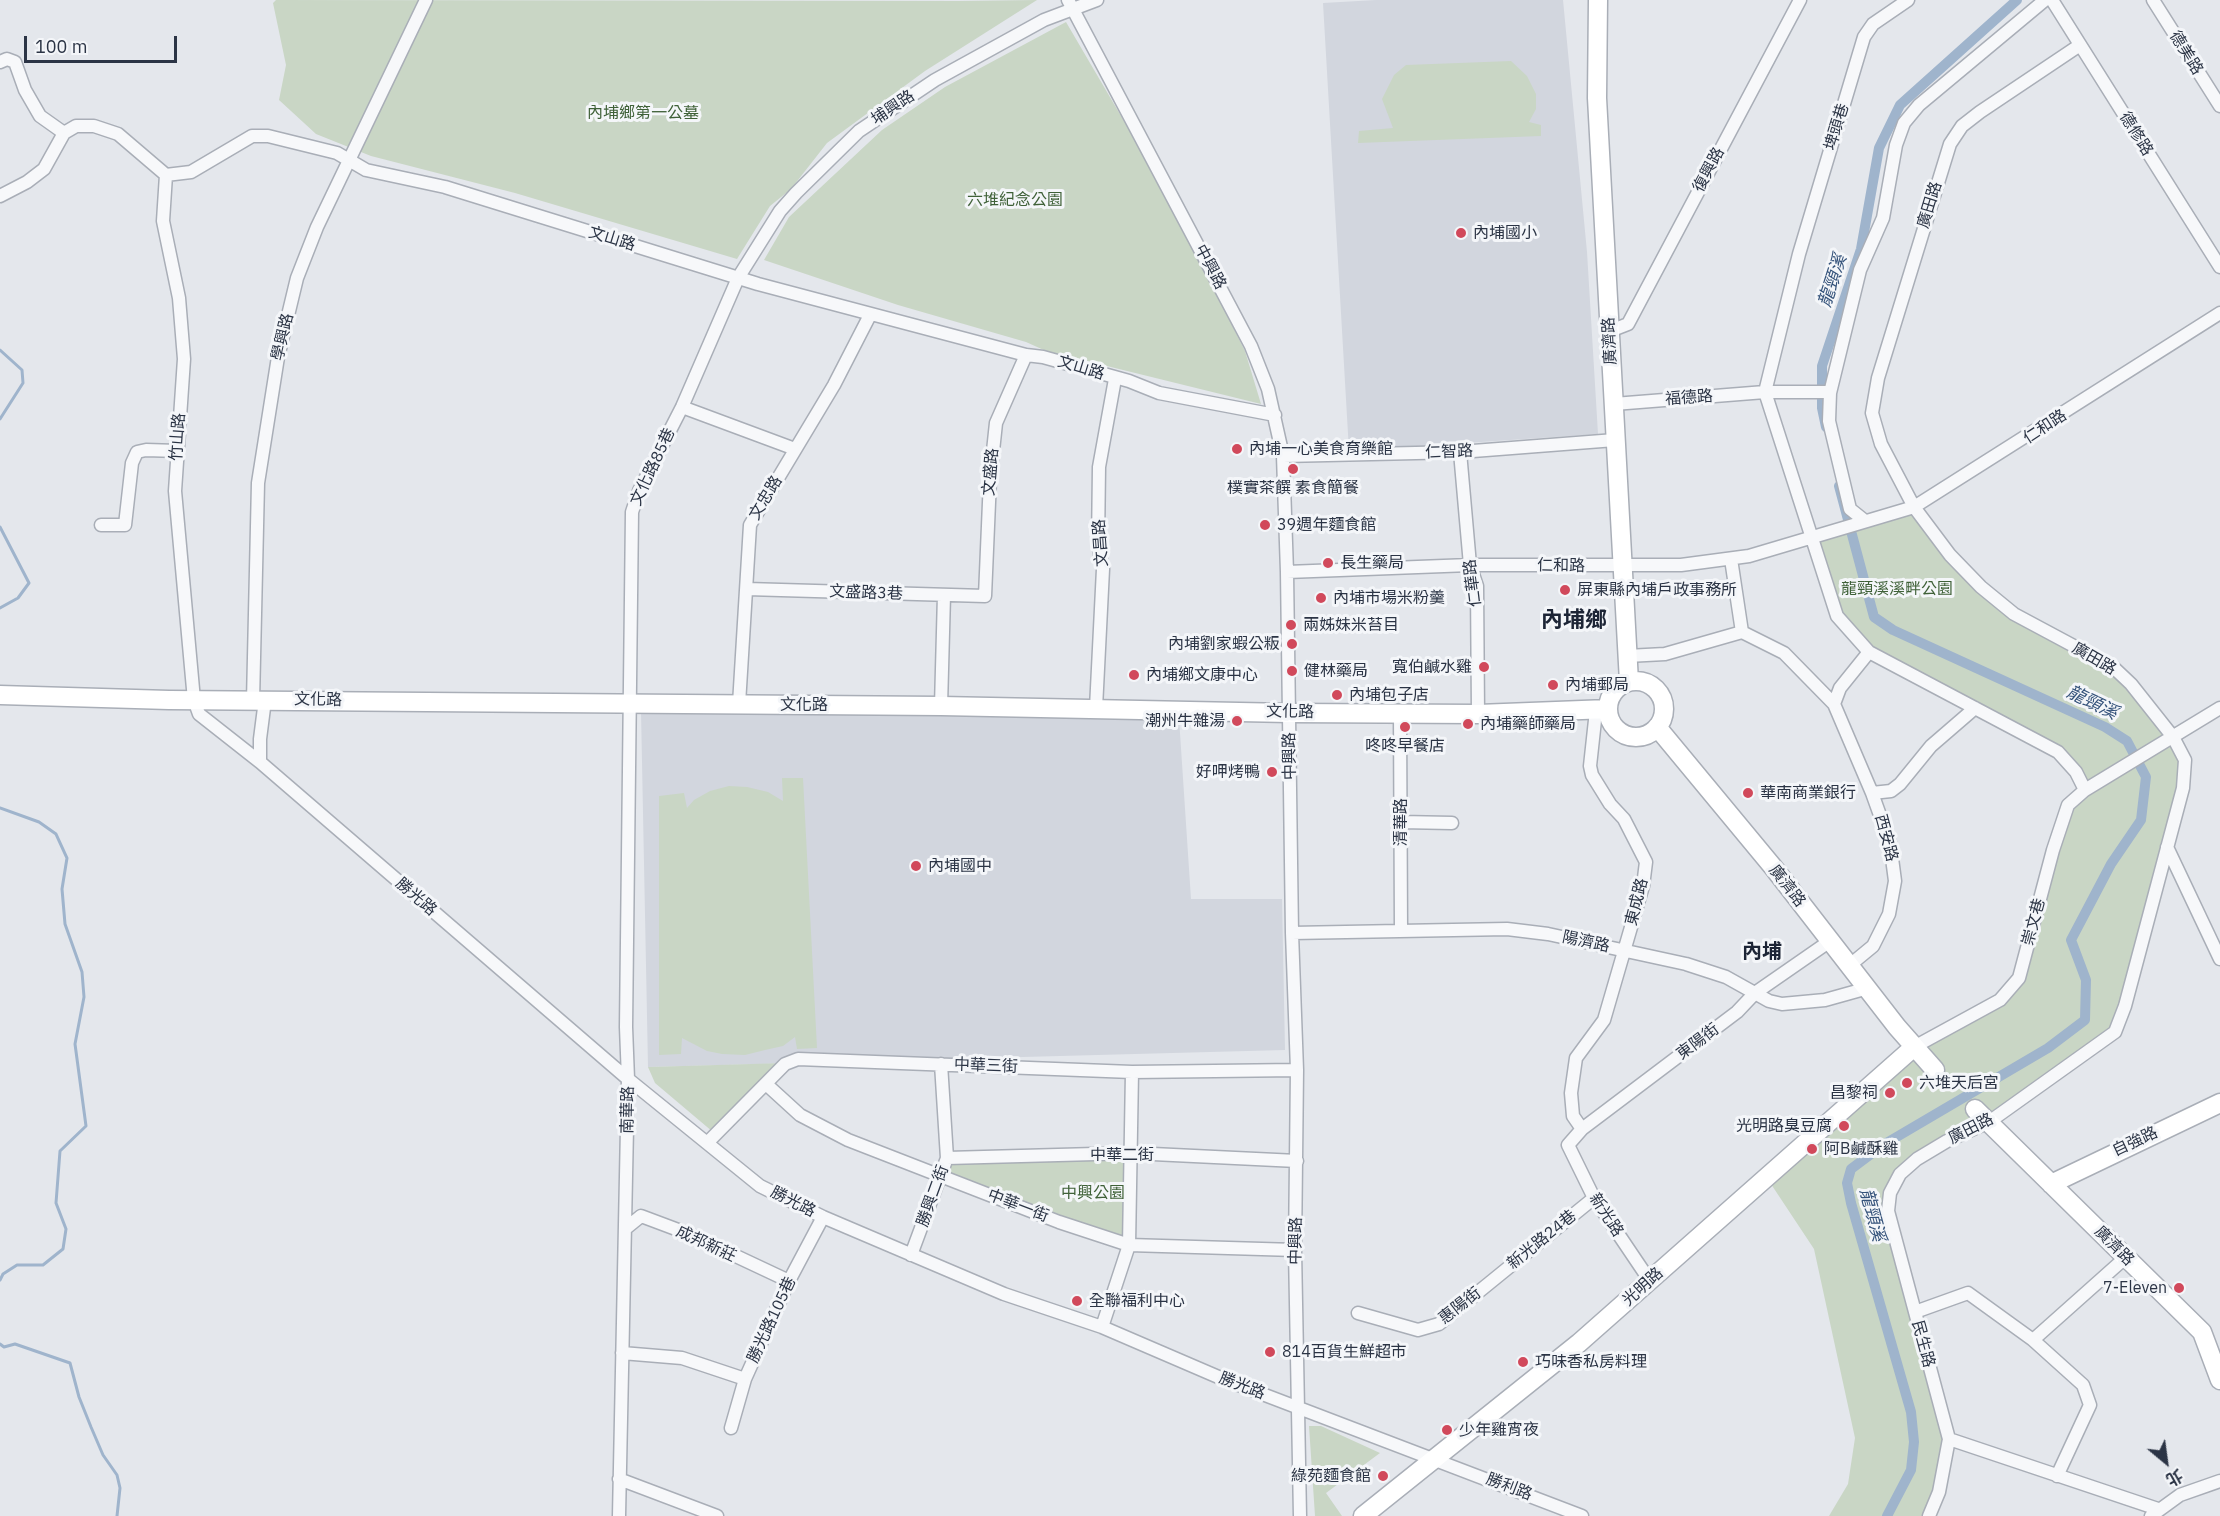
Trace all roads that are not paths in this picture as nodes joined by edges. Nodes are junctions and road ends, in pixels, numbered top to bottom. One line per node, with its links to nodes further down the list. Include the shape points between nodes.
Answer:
1 (426, 0): 14 (street, 學興路)
2 (1097, 0): 9 (street, 埔興路)
3 (1598, 0): 21 (main road, 廣濟路, via 1597,98)
4 (1800, 0): 21 (street, 復興路, via 1628,324)
5 (1908, 0): 24 (street, 埤頭巷, via 1873,24 1864,37 1794,273)
6 (2045, 0): 35 (street, via 1919,105 1904,123 1896,145 1883,218 1860,270 1830,393 1829,421 1851,509)
7 (2052, 0): 10 (street, 德修路)
8 (2153, 0): 12 (street, 德美路)
9 (1071, 4): 18 (street, 埔興路, via 934,80 859,131 780,211); 28 (street, 中興路, via 1251,346)
10 (2080, 45): 17 (street, 德修路); 34 (street, 廣田路, via 1980,112 1962,126 1950,144 1878,378 1872,412 1881,444)
11 (0, 62): 13 (street, via 15,62 40,116)
12 (2220, 106)
13 (64, 133): 15 (street, via 85,126 118,134); 16 (street, via 44,169)
14 (348, 160): 15 (street, 文山路, via 302,144 252,136 191,172); 18 (street, 文山路, via 366,170 445,187); 51 (street, 學興路, via 297,278 264,426 254,540)
15 (165, 175): 31 (street, 竹山路, via 163,221 179,298 184,359)
16 (0, 196)
17 (2220, 267)
18 (738, 278): 20 (street, 文山路); 27 (street, 文化路85巷)
19 (2220, 313): 34 (street, 仁和路)
20 (870, 315): 22 (street, 文山路); 30 (street, 文忠路)
21 (1610, 330): 26 (main road, 廣濟路)
22 (1026, 355): 23 (street, 文山路); 44 (street, 文盛路, via 996,423)
23 (1115, 379): 28 (street, 文山路, via 1159,393); 56 (street, 文昌路, via 1099,467 1098,544 1103,569)
24 (1765, 392): 25 (street, 福德路); 26 (street, 福德路); 37 (street)
25 (1826, 393)
26 (1614, 404): 29 (main road, 廣濟路)
27 (682, 407): 30 (street); 52 (street, 文化路85巷, via 632,512)
28 (1275, 415): 33 (street, 中興路)
29 (1615, 440): 32 (street, 仁智路); 40 (main road, 廣濟路)
30 (795, 449): 42 (street, 文忠路, via 750,525)
31 (177, 451): 36 (street, via 137,452 132,463 125,525); 50 (street, 竹山路, via 175,491)
32 (1460, 452): 33 (street, 仁智路); 39 (street, 仁華路)
33 (1283, 456): 41 (street, 中興路)
34 (1914, 507): 35 (street, 仁和路); 64 (street, 廣田路, via 1950,555 1981,587 2014,614 2113,667)
35 (1863, 522): 37 (street, 仁和路)
36 (101, 525)
37 (1812, 537): 38 (street, 仁和路); 46 (street, via 1837,616)
38 (1731, 559): 40 (street, 仁和路, via 1702,564); 45 (street)
39 (1470, 565): 40 (street, 仁和路); 41 (street, 仁和路); 62 (street, 仁華路, via 1477,586)
40 (1621, 566): 47 (main road, 廣濟路)
41 (1287, 572): 60 (street, 中興路)
42 (747, 589): 43 (street, 文盛路3巷); 53 (street, 文忠路)
43 (944, 595): 44 (street, 文盛路3巷); 55 (street)
44 (985, 596)
45 (1742, 632): 47 (street, via 1665,654); 54 (street, 西安路, via 1785,653)
46 (1869, 652): 54 (street, via 1840,688); 57 (street)
47 (1627, 656): 48 (main road, 廣濟路)
48 (1629, 682): 59 (main road, via 1614,692); 63 (main road, via 1648,685 1661,699 1662,718)
49 (0, 695): 50 (main road, 文化路)
50 (194, 700): 51 (main road, 文化路); 65 (street, 勝光路, via 200,714)
51 (259, 701): 52 (main road, 文化路); 65 (street)
52 (630, 704): 53 (main road, 文化路); 84 (street, 南華路)
53 (739, 704): 55 (main road, 文化路)
54 (1834, 704): 67 (street, 西安路)
55 (941, 706): 56 (main road, 文化路)
56 (1096, 708): 60 (main road, 文化路)
57 (1975, 708): 66 (street, via 2058,752 2076,772); 67 (street, via 1930,746 1900,784 1891,791)
58 (2220, 708): 64 (street, 崇文巷)
59 (1602, 710): 62 (main road, 文化路); 63 (main road, via 1626,736 1643,736); 74 (street, 東成路, via 1590,766 1592,775 1624,819 1646,862)
60 (1289, 712): 61 (main road, 文化路); 72 (street, 中興路)
61 (1400, 713): 62 (main road, 文化路); 68 (street, 清華路)
62 (1478, 714)
63 (1657, 727): 73 (main road, 廣濟路)
64 (2173, 737): 66 (street, 崇文巷); 70 (street, 廣田路, via 2185,760 2183,788)
65 (260, 762): 84 (street, 勝光路)
66 (2085, 790): 79 (street, 崇文巷, via 2068,805 2063,816 2019,978 2000,1000)
67 (1872, 793): 76 (street, 西安路, via 1890,843 1895,881 1889,914 1873,946)
68 (1401, 822): 69 (street); 71 (street, 清華路)
69 (1452, 823)
70 (2167, 847): 75 (street); 88 (street, 廣田路, via 2115,1032)
71 (1401, 931): 72 (street, 陽濟路); 74 (street, 陽濟路, via 1507,929)
72 (1292, 933): 81 (street, 中興路)
73 (1830, 941): 76 (main road, 廣濟路); 78 (street, 東陽街)
74 (1625, 950): 78 (street, 陽濟路, via 1726,977); 89 (street, 東成路, via 1604,1020 1576,1058 1571,1093 1574,1116)
75 (2220, 959)
76 (1850, 965): 77 (main road, 廣濟路)
77 (1868, 988): 78 (street, 陽濟路, via 1825,1000 1782,1004); 79 (main road, 廣濟路)
78 (1755, 993): 89 (street, 東陽街, via 1737,1012)
79 (1914, 1047): 82 (main road, 廣濟路); 105 (main road, 光明路)
80 (941, 1065): 83 (street, 中華三街); 85 (street, 中華三街, via 798,1059 785,1064); 93 (street, 勝興二街)
81 (1297, 1070): 83 (street, 中華三街); 94 (street, 中興路)
82 (1935, 1070)
83 (1132, 1072): 92 (street)
84 (628, 1079): 90 (street, 勝光路); 99 (street, 南華路)
85 (766, 1084): 90 (street, 中華三街); 95 (street, 中華一街, via 809,1120 848,1140)
86 (2220, 1103): 96 (main road, 自強路)
87 (1975, 1110): 88 (main road, 廣濟路)
88 (1989, 1122): 96 (main road, 廣濟路); 107 (street, 廣田路, via 1917,1159 1900,1173 1890,1193 1888,1211)
89 (1582, 1129): 91 (street, 東陽街)
90 (708, 1142): 98 (street, 勝光路, via 760,1186)
91 (1568, 1145): 97 (street, 新光路)
92 (1132, 1153): 93 (street, 中華二街); 94 (street, 中華二街); 100 (street)
93 (947, 1158): 95 (street, 勝興二街)
94 (1297, 1161): 101 (street, 中興路)
95 (942, 1177): 100 (street, 中華一街); 102 (street, 勝興二街)
96 (2051, 1184): 103 (main road, 廣濟路)
97 (1594, 1198): 105 (street, 新光路); 106 (street, 新光路24巷)
98 (823, 1217): 102 (street, 勝光路); 104 (street, 勝光路105巷)
99 (625, 1229): 104 (street, 成邦新莊, via 641,1216); 113 (street, 南華路)
100 (1129, 1245): 101 (street, 中華一街); 109 (street)
101 (1295, 1250): 116 (street, 中興路)
102 (911, 1255): 109 (street, 勝光路, via 1004,1294)
103 (2126, 1258): 110 (main road, 廣濟路); 112 (street)
104 (789, 1281): 114 (street, 勝光路105巷)
105 (1650, 1281): 119 (main road, 光明路)
106 (1491, 1282): 108 (street, 惠陽街, via 1439,1324 1418,1330)
107 (1915, 1312): 112 (street, 民生路, via 1968,1293); 118 (street, 民生路)
108 (1358, 1313)
109 (1101, 1327): 116 (street, 勝光路)
110 (2202, 1332): 111 (main road); 115 (main road)
111 (2220, 1338)
112 (2033, 1340): 120 (street, 民生路, via 2084,1385 2090,1405)
113 (622, 1353): 114 (street, via 682,1358); 121 (street, 南華路)
114 (745, 1380): 117 (street, 勝光路105巷)
115 (2220, 1380)
116 (1297, 1406): 119 (street, 勝光路); 126 (street, 中興路)
117 (731, 1428)
118 (1949, 1439): 120 (street); 129 (street, 民生路, via 1939,1492)
119 (1435, 1459): 127 (main road, 光明路); 128 (street, 勝利路)
120 (2057, 1476): 123 (street)
121 (620, 1479): 124 (street, 南華路); 125 (street)
122 (2220, 1481): 123 (street, via 2180,1495)
123 (2155, 1512)
124 (619, 1516)
125 (717, 1516)
126 (1300, 1516)
127 (1363, 1516)
128 (1582, 1516)
129 (1929, 1516)

